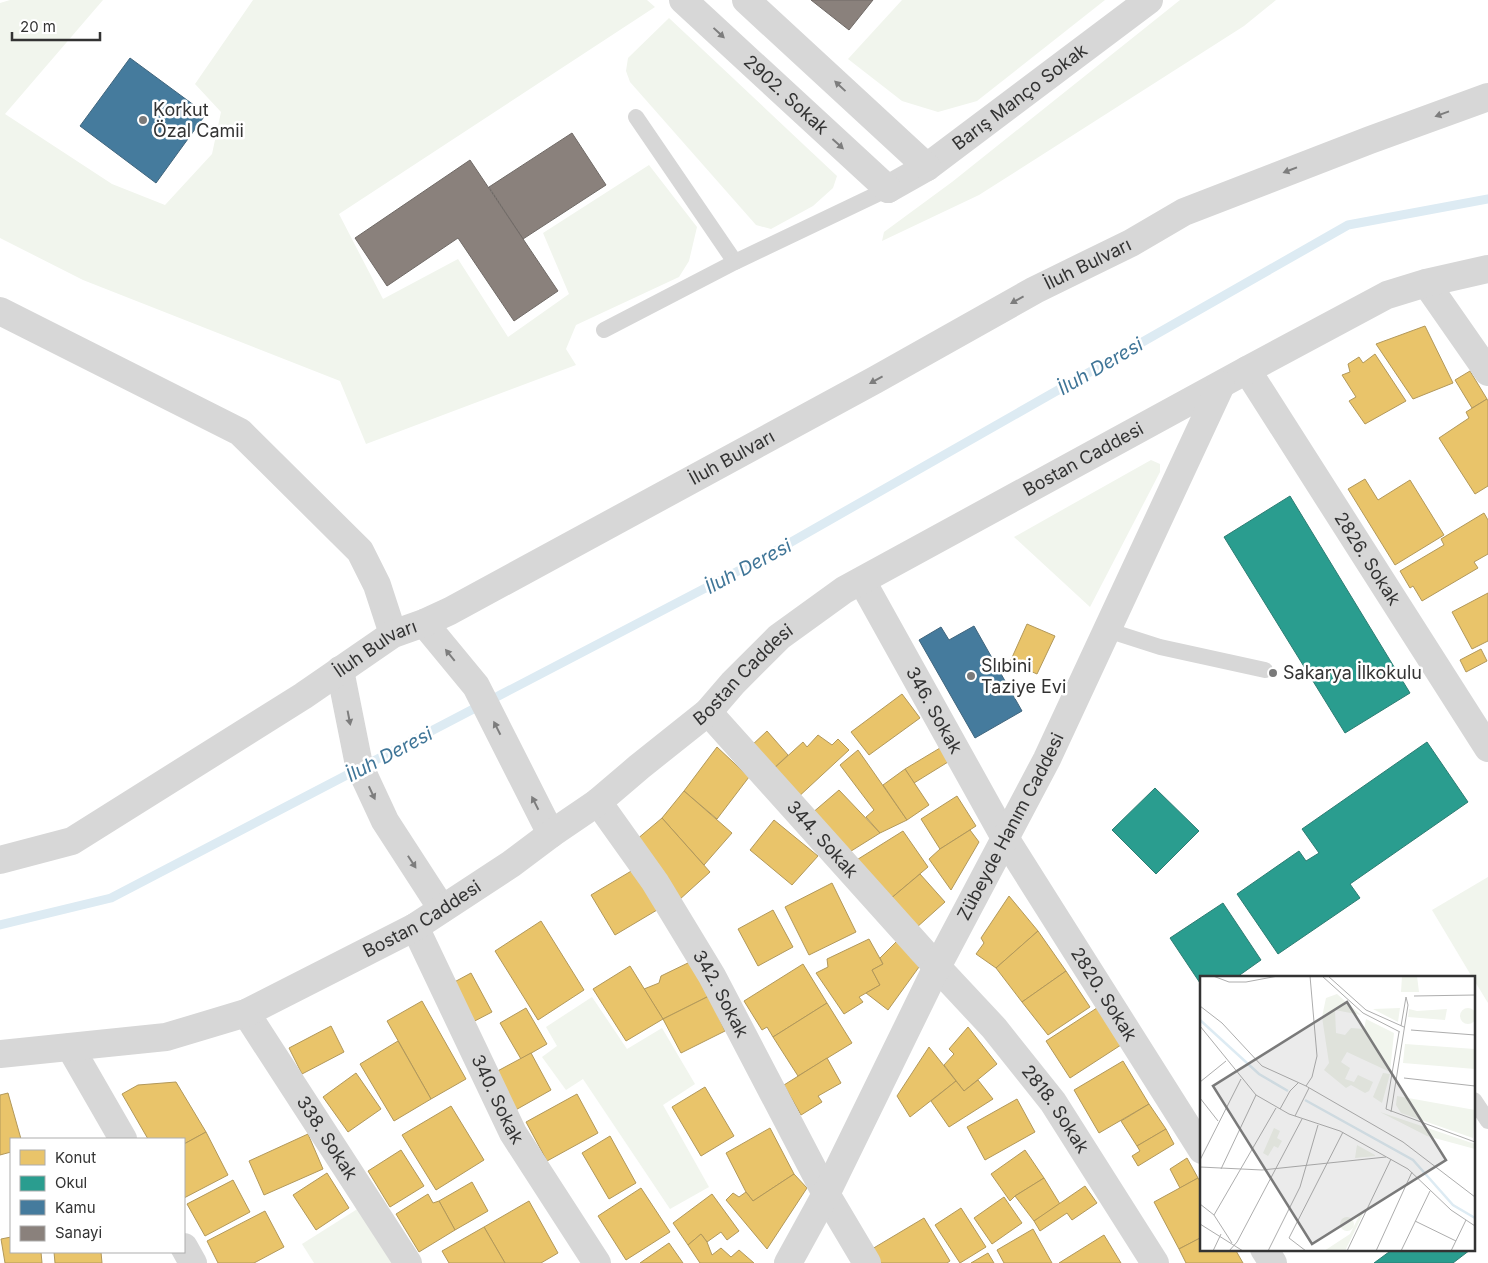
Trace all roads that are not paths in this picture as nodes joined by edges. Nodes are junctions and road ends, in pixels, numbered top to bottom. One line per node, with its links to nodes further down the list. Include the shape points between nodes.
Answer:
1 (683, 0): 7 (street, 2902. Sokak, one-way to 7)
2 (746, 0): 6 (street, one-way to 2)
3 (1149, 0): 6 (street, Barış Manço Sokak)
4 (1488, 97): 17 (street, İluh Bulvarı, one-way to 17, via 1184,212)
5 (636, 117): 8 (lane)
6 (927, 167): 7 (street, Barış Manço Sokak)
7 (888, 189): 8 (lane)
8 (735, 262): 12 (lane)
9 (1488, 269): 10 (street, Bostan Caddesi)
10 (1426, 283): 13 (street, Bostan Caddesi, via 1387,295); 14 (street)
11 (0, 311): 19 (street, via 240,432 360,551 377,586)
12 (604, 330)
13 (1247, 370): 15 (street, Bostan Caddesi); 23 (street, 2826. Sokak)
14 (1488, 372)
15 (1221, 385): 16 (street, Bostan Caddesi); 18 (street, Zübeyde Hanım Caddesi)
16 (862, 581): 22 (street, Bostan Caddesi, via 844,590 779,637); 26 (street, 346. Sokak)
17 (424, 623): 19 (street, İluh Bulvarı); 25 (street, one-way to 17, via 476,686)
18 (1107, 630): 21 (lane, via 1160,647); 26 (street, Zübeyde Hanım Caddesi, via 1047,759)
19 (393, 634): 20 (street, İluh Bulvarı)
20 (340, 670): 27 (street, İluh Bulvarı, via 72,841); 28 (street, one-way to 28, via 359,765 386,821)
21 (1266, 670)
22 (708, 712): 24 (street, Bostan Caddesi); 30 (street, 344. Sokak)
23 (1488, 748)
24 (598, 802): 25 (street, Bostan Caddesi); 38 (street, 342. Sokak, via 655,882 712,976)
25 (551, 834): 28 (street, Bostan Caddesi)
26 (1005, 838): 30 (street, Zübeyde Hanım Caddesi); 37 (street, 2820. Sokak)
27 (0, 860)
28 (442, 909): 29 (street, Bostan Caddesi)
29 (415, 927): 31 (street, Bostan Caddesi); 43 (street, 340. Sokak, via 513,1133)
30 (937, 968): 38 (street, Zübeyde Hanım Caddesi); 46 (street, 2818. Sokak, via 994,1028 1053,1102)
31 (246, 1013): 32 (street, Bostan Caddesi, via 166,1037); 42 (street, 338. Sokak)
32 (70, 1046): 33 (street, Bostan Caddesi); 36 (street)
33 (0, 1054)
34 (1476, 1103): 35 (lane)
35 (1488, 1121)
36 (122, 1138)
37 (1200, 1147)
38 (826, 1194): 44 (street, Zübeyde Hanım Caddesi); 45 (street, 342. Sokak)
39 (185, 1249): 41 (street)
40 (1265, 1250): 47 (street)
41 (193, 1263)
42 (408, 1263)
43 (597, 1263)
44 (788, 1263)
45 (867, 1263)
46 (1155, 1263)
47 (1273, 1263)

